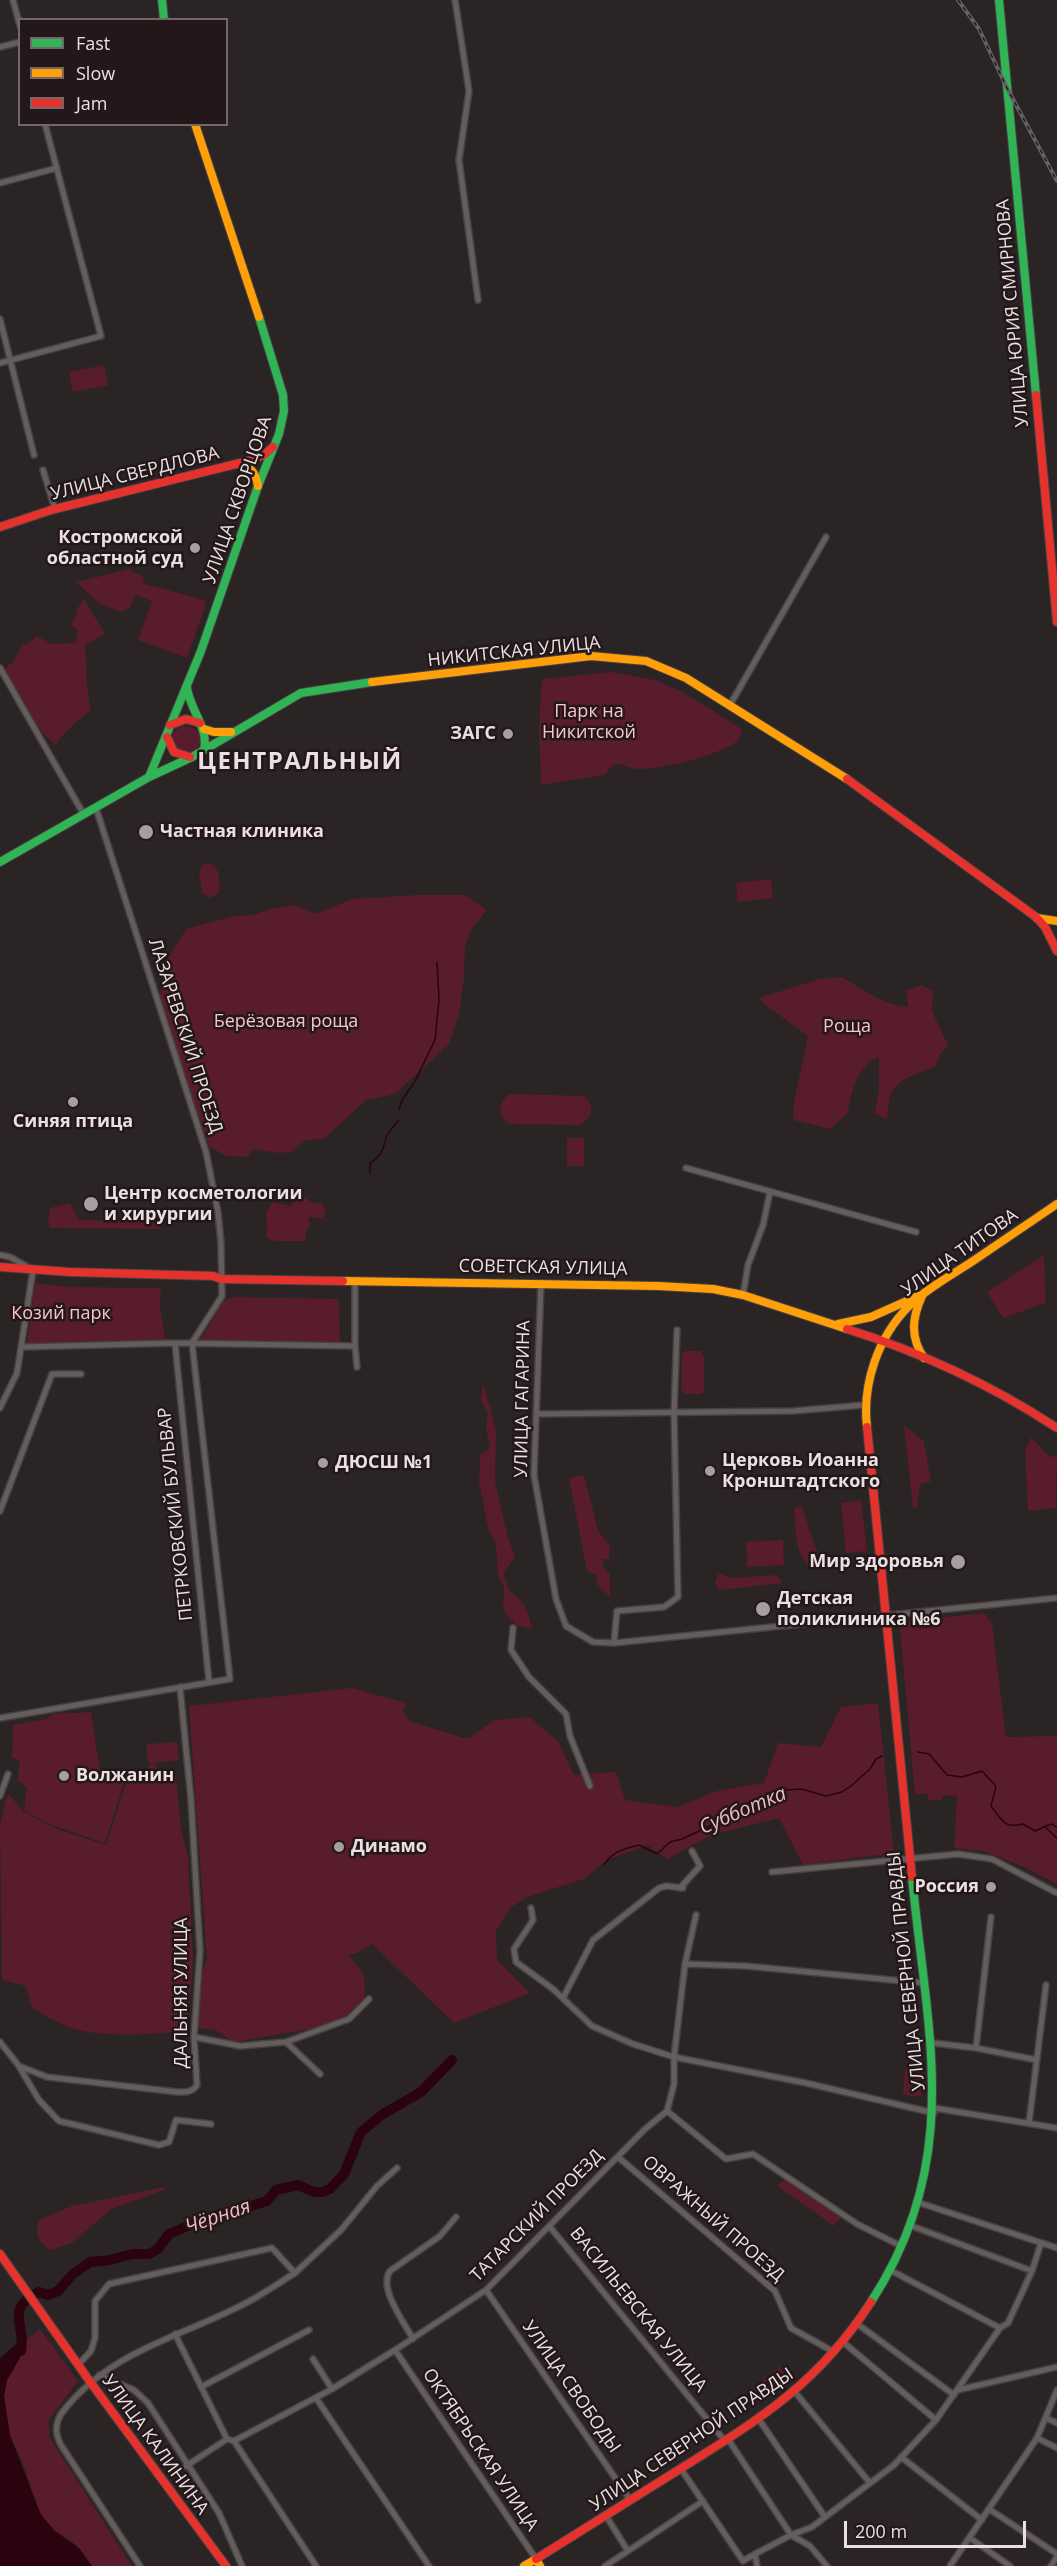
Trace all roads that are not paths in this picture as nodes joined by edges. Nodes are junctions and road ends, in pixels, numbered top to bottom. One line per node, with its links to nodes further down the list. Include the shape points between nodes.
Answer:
1 (13, 0): 6 (street)
2 (162, 0): 5 (main road)
3 (455, 0): 13 (street, via 469,92 459,160)
4 (999, 0): 28 (main road, УЛИЦА ЮРИЯ СМИРНОВА)
5 (164, 18)
6 (18, 19)
7 (18, 42): 8 (street)
8 (0, 47)
9 (46, 126): 11 (street)
10 (196, 126): 17 (main road, УЛИЦА СКВОРЦОВА, via 281,388 284,411)
11 (57, 168): 12 (street); 15 (street, via 101,336)
12 (0, 183)
13 (478, 300)
14 (0, 319): 15 (street)
15 (11, 360): 16 (street); 18 (street)
16 (0, 363)
17 (274, 446): 19 (main road, УЛИЦА СВЕРДЛОВА); 21 (main road, УЛИЦА СКВОРЦОВА)
18 (34, 455)
19 (256, 458): 20 (main road, УЛИЦА СВЕРДЛОВА); 21 (main road, via 265,460); 23 (main road, via 251,463)
20 (237, 464): 23 (main road); 25 (main road, УЛИЦА СВЕРДЛОВА)
21 (266, 469): 23 (main road, via 261,473); 24 (main road, УЛИЦА СКВОРЦОВА)
22 (44, 470): 25 (street)
23 (253, 470): 24 (main road)
24 (258, 486): 30 (main road, УЛИЦА СКВОРЦОВА)
25 (54, 509): 26 (main road, УЛИЦА СВЕРДЛОВА)
26 (0, 526)
27 (826, 537): 31 (street)
28 (1057, 622)
29 (0, 668): 40 (street)
30 (187, 686): 32 (main road, УЛИЦА СКВОРЦОВА); 33 (main road, via 189,704)
31 (730, 705): 34 (main road, НИКИТСКАЯ УЛИЦА, via 686,678 646,661 591,656 316,688); 42 (main road, НИКИТСКАЯ УЛИЦА, via 853,783)
32 (170, 725): 33 (main road, via 186,719); 35 (main road, УЛИЦА СКВОРЦОВА)
33 (202, 726): 34 (main road, via 213,732); 36 (main road)
34 (232, 732): 36 (main road, НИКИТСКАЯ УЛИЦА)
35 (166, 734): 37 (main road, via 174,754); 38 (main road, УЛИЦА СКВОРЦОВА)
36 (204, 750): 37 (main road, НИКИТСКАЯ УЛИЦА)
37 (192, 757): 38 (main road, НИКИТСКАЯ УЛИЦА)
38 (149, 777): 39 (main road, НИКИТСКАЯ УЛИЦА)
39 (96, 808): 40 (main road, НИКИТСКАЯ УЛИЦА); 53 (street, ЛАЗАРЕВСКИЙ ПРОЕЗД, via 206,1152 218,1212)
40 (84, 815): 41 (main road, НИКИТСКАЯ УЛИЦА)
41 (0, 862)
42 (1036, 917): 43 (main road); 45 (main road, via 1046,927)
43 (1057, 921)
44 (1057, 932): 45 (main road)
45 (1057, 951)
46 (686, 1168): 47 (street)
47 (770, 1191): 49 (street); 56 (street)
48 (1057, 1204): 57 (main road, УЛИЦА ТИТОВА)
49 (916, 1232)
50 (0, 1255): 52 (street)
51 (0, 1267): 52 (main road, СОВЕТСКАЯ УЛИЦА)
52 (33, 1270): 53 (main road, СОВЕТСКАЯ УЛИЦА); 66 (street)
53 (221, 1278): 54 (main road, СОВЕТСКАЯ УЛИЦА); 60 (street, ЛАЗАРЕВСКИЙ ПРОЕЗД, via 222,1296)
54 (355, 1281): 55 (main road, СОВЕТСКАЯ УЛИЦА); 65 (street)
55 (542, 1283): 56 (main road, СОВЕТСКАЯ УЛИЦА, via 689,1287); 73 (street, УЛИЦА ГАГАРИНА)
56 (743, 1295): 58 (main road, СОВЕТСКАЯ УЛИЦА)
57 (922, 1295): 58 (main road, via 903,1300 871,1320); 61 (main road, УЛИЦА ТИТОВА, via 905,1309); 67 (main road, via 912,1327 917,1349)
58 (837, 1324): 61 (main road, СОВЕТСКАЯ УЛИЦА)
59 (677, 1330): 72 (street)
60 (196, 1335): 63 (street); 64 (street)
61 (885, 1341): 67 (main road, СОВЕТСКАЯ УЛИЦА); 70 (main road, УЛИЦА ТИТОВА)
62 (174, 1343): 63 (street); 66 (street); 80 (street, ПЕТРКОВСКИЙ БУЛЬВАР)
63 (184, 1343): 64 (street)
64 (194, 1343): 65 (street); 80 (street, ПЕТРКОВСКИЙ БУЛЬВАР, via 230,1679)
65 (355, 1346): 68 (street)
66 (23, 1347): 71 (street, via 17,1373)
67 (924, 1358): 74 (main road, СОВЕТСКАЯ УЛИЦА)
68 (357, 1366)
69 (81, 1374): 75 (street, via 52,1374)
70 (864, 1405): 72 (street, via 793,1411); 77 (main road, УЛИЦА ТИТОВА)
71 (0, 1408)
72 (674, 1412): 73 (street); 79 (street, via 678,1597 664,1607 617,1611)
73 (536, 1414): 79 (street, УЛИЦА ГАГАРИНА, via 534,1475 556,1599 566,1626 593,1642)
74 (1057, 1428)
75 (0, 1511)
76 (1057, 1598): 77 (street, УЛИЦА ГАГАРИНА)
77 (888, 1616): 79 (street, УЛИЦА ГАГАРИНА); 87 (main road, УЛИЦА СЕВЕРНОЙ ПРАВДЫ)
78 (513, 1628): 84 (street, via 511,1650 529,1677 566,1714 570,1736)
79 (614, 1643)
80 (208, 1682): 81 (street, ПЕТРКОВСКИЙ БУЛЬВАР)
81 (180, 1687): 82 (street, ПЕТРКОВСКИЙ БУЛЬВАР); 98 (street, ДАЛЬНЯЯ УЛИЦА, via 200,1951)
82 (0, 1718)
83 (8, 1774): 85 (street)
84 (590, 1786)
85 (0, 1793)
86 (692, 1851): 96 (street, via 700,1866 681,1888 659,1888 593,1940)
87 (911, 1860): 88 (street); 89 (street, via 958,1854 992,1859); 94 (main road, УЛИЦА СЕВЕРНОЙ ПРАВДЫ)
88 (772, 1872)
89 (1057, 1893)
90 (531, 1908): 96 (street, via 533,1920 514,1949 516,1962)
91 (696, 1915): 93 (street)
92 (991, 1917): 102 (street)
93 (685, 1964): 94 (street); 103 (street)
94 (924, 1983): 101 (main road, УЛИЦА СЕВЕРНОЙ ПРАВДЫ)
95 (1046, 1985): 104 (street)
96 (563, 1998): 103 (street, via 592,2026)
97 (369, 1999): 100 (street, via 349,2019)
98 (194, 2037): 100 (street, via 240,2046); 105 (street, ДАЛЬНЯЯ УЛИЦА, via 197,2085 188,2092 59,2079)
99 (0, 2042): 105 (street)
100 (286, 2042): 106 (street)
101 (933, 2043): 102 (street); 107 (main road, УЛИЦА СЕВЕРНОЙ ПРАВДЫ)
102 (976, 2048): 104 (street)
103 (674, 2057): 107 (street); 108 (street, via 674,2084)
104 (1037, 2060): 109 (street)
105 (19, 2066): 110 (street, via 39,2100 59,2121 159,2145 169,2142 176,2120)
106 (320, 2074)
107 (934, 2110): 109 (street); 114 (main road, УЛИЦА СЕВЕРНОЙ ПРАВДЫ)
108 (667, 2112): 112 (street, ТАТАРСКИЙ ПРОЕЗД); 119 (street, via 726,2159 753,2154 857,2224)
109 (1029, 2123): 111 (street)
110 (211, 2124)
111 (1057, 2128)
112 (618, 2157): 117 (street, ТАТАРСКИЙ ПРОЕЗД); 133 (street, ОВРАЖНЫЙ ПРОЕЗД, via 776,2291 791,2328)
113 (397, 2168): 124 (street)
114 (917, 2202): 116 (main road, УЛИЦА СЕВЕРНОЙ ПРАВДЫ); 118 (street)
115 (456, 2217): 130 (street, via 440,2236 387,2276 395,2308)
116 (909, 2225): 119 (main road, УЛИЦА СЕВЕРНОЙ ПРАВДЫ); 123 (street)
117 (550, 2227): 125 (street, ТАТАРСКИЙ ПРОЕЗД); 151 (street, ВАСИЛЬЕВСКАЯ УЛИЦА)
118 (1041, 2243): 120 (street); 123 (street)
119 (901, 2246): 122 (main road, УЛИЦА СЕВЕРНОЙ ПРАВДЫ)
120 (1057, 2248)
121 (0, 2254): 135 (main road, УЛИЦА КАЛИНИНА)
122 (890, 2270): 126 (main road, УЛИЦА СЕВЕРНОЙ ПРАВДЫ); 127 (street)
123 (1032, 2271): 127 (street, via 1008,2323)
124 (295, 2273): 129 (street, via 241,2306); 135 (street, via 272,2248 108,2284 95,2301 91,2351)
125 (486, 2290): 130 (street, ТАТАРСКИЙ ПРОЕЗД); 158 (street, УЛИЦА СВОБОДЫ)
126 (856, 2323): 131 (main road, УЛИЦА СЕВЕРНОЙ ПРАВДЫ); 143 (street)
127 (1000, 2328): 143 (street)
128 (309, 2330): 139 (street)
129 (175, 2334): 137 (street); 139 (street)
130 (413, 2339): 132 (street, ТАТАРСКИЙ ПРОЕЗД)
131 (843, 2342): 133 (main road, УЛИЦА СЕВЕРНОЙ ПРАВДЫ); 147 (street)
132 (396, 2350): 140 (street, ТАТАРСКИЙ ПРОЕЗД); 169 (street, ОКТЯБРЬСКАЯ УЛИЦА)
133 (834, 2352): 142 (main road, УЛИЦА СЕВЕРНОЙ ПРАВДЫ)
134 (313, 2359): 140 (street)
135 (78, 2365): 138 (main road, УЛИЦА КАЛИНИНА)
136 (1057, 2367): 143 (street)
137 (99, 2375): 138 (street); 155 (street, УЛИЦА КАЛИНИНА, via 134,2390 148,2403)
138 (91, 2383): 170 (street, via 61,2414 56,2434); 171 (main road, УЛИЦА КАЛИНИНА)
139 (201, 2387): 150 (street)
140 (332, 2389): 144 (street, ТАТАРСКИЙ ПРОЕЗД)
141 (1057, 2390): 146 (street)
142 (795, 2392): 145 (main road, УЛИЦА СЕВЕРНОЙ ПРАВДЫ); 157 (street)
143 (956, 2393): 147 (street)
144 (316, 2398): 152 (street, ТАТАРСКИЙ ПРОЕЗД); 174 (street)
145 (758, 2418): 151 (main road, УЛИЦА СЕВЕРНОЙ ПРАВДЫ); 162 (street)
146 (1046, 2418): 148 (street); 149 (street)
147 (936, 2420): 154 (street)
148 (1057, 2423)
149 (1037, 2438): 153 (street); 160 (street)
150 (227, 2439): 152 (street); 155 (street)
151 (726, 2440): 156 (main road, УЛИЦА СЕВЕРНОЙ ПРАВДЫ); 164 (street, ВАСИЛЬЕВСКАЯ УЛИЦА)
152 (234, 2441): 173 (street)
153 (1057, 2448)
154 (901, 2457): 157 (street); 163 (street)
155 (187, 2465): 172 (street, УЛИЦА КАЛИНИНА, via 219,2513)
156 (681, 2469): 158 (main road, УЛИЦА СЕВЕРНОЙ ПРАВДЫ); 159 (street)
157 (870, 2483): 162 (street)
158 (632, 2501): 161 (main road, УЛИЦА СЕВЕРНОЙ ПРАВДЫ)
159 (703, 2501): 166 (street); 167 (street, via 743,2561)
160 (989, 2509): 163 (street); 168 (street)
161 (606, 2516): 166 (street); 169 (main road, УЛИЦА СЕВЕРНОЙ ПРАВДЫ)
162 (825, 2517): 164 (street)
163 (982, 2520): 165 (street)
164 (791, 2535): 167 (street); 178 (street, via 810,2546)
165 (970, 2538): 179 (street); 180 (street)
166 (628, 2551): 176 (street)
167 (755, 2554): 177 (street)
168 (1057, 2555): 181 (street)
169 (538, 2563): 175 (main road, УЛИЦА СЕВЕРНОЙ ПРАВДЫ)
170 (140, 2566)
171 (226, 2566)
172 (242, 2566)
173 (316, 2566)
174 (429, 2566)
175 (524, 2566)
176 (605, 2566)
177 (757, 2566)
178 (827, 2566)
179 (950, 2566)
180 (1010, 2566)
181 (1051, 2566)

